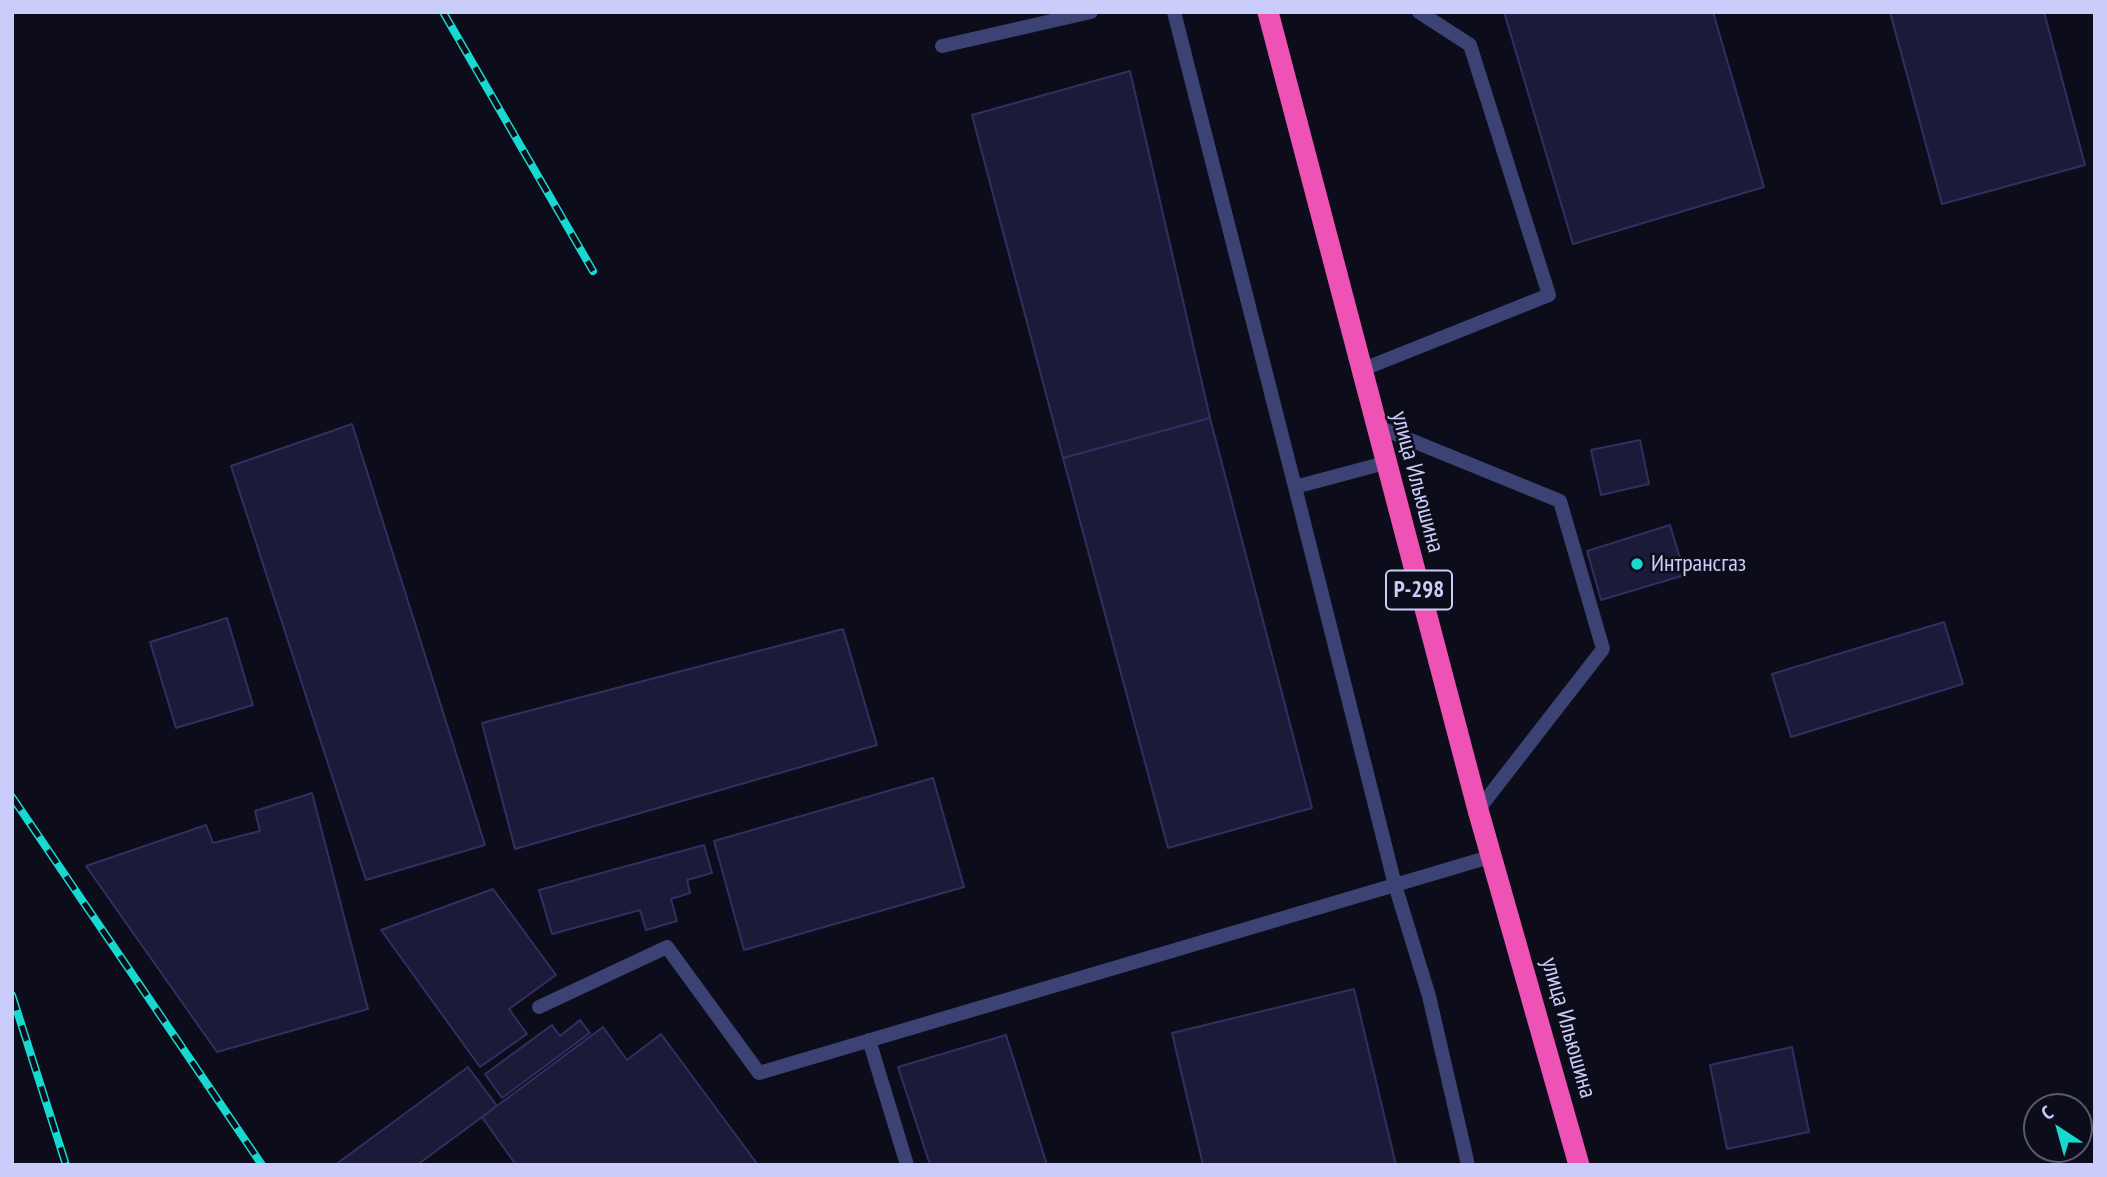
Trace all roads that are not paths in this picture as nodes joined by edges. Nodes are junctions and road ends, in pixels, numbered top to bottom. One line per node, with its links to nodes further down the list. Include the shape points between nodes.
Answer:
1 (1091, 12): 5 (lane)
2 (1174, 12): 9 (lane)
3 (1268, 12): 6 (highway, улица Ильюшина / Р-298)
4 (1419, 12): 6 (lane, via 1470,45 1549,295)
5 (942, 46)
6 (1361, 370): 7 (highway, улица Ильюшина / Р-298)
7 (1376, 426): 8 (highway, улица Ильюшина / Р-298); 10 (lane, via 1560,501 1603,649)
8 (1385, 463): 9 (lane); 10 (highway, улица Ильюшина / Р-298)
9 (1295, 487): 12 (lane)
10 (1478, 810): 11 (highway, улица Ильюшина / Р-298)
11 (1493, 856): 12 (lane); 17 (highway, улица Ильюшина / Р-298)
12 (1395, 885): 14 (lane); 16 (lane, via 1429,996)
13 (539, 1007): 14 (lane, via 667,947 759,1073)
14 (869, 1040): 15 (lane)
15 (908, 1165)
16 (1468, 1165)
17 (1579, 1165)

